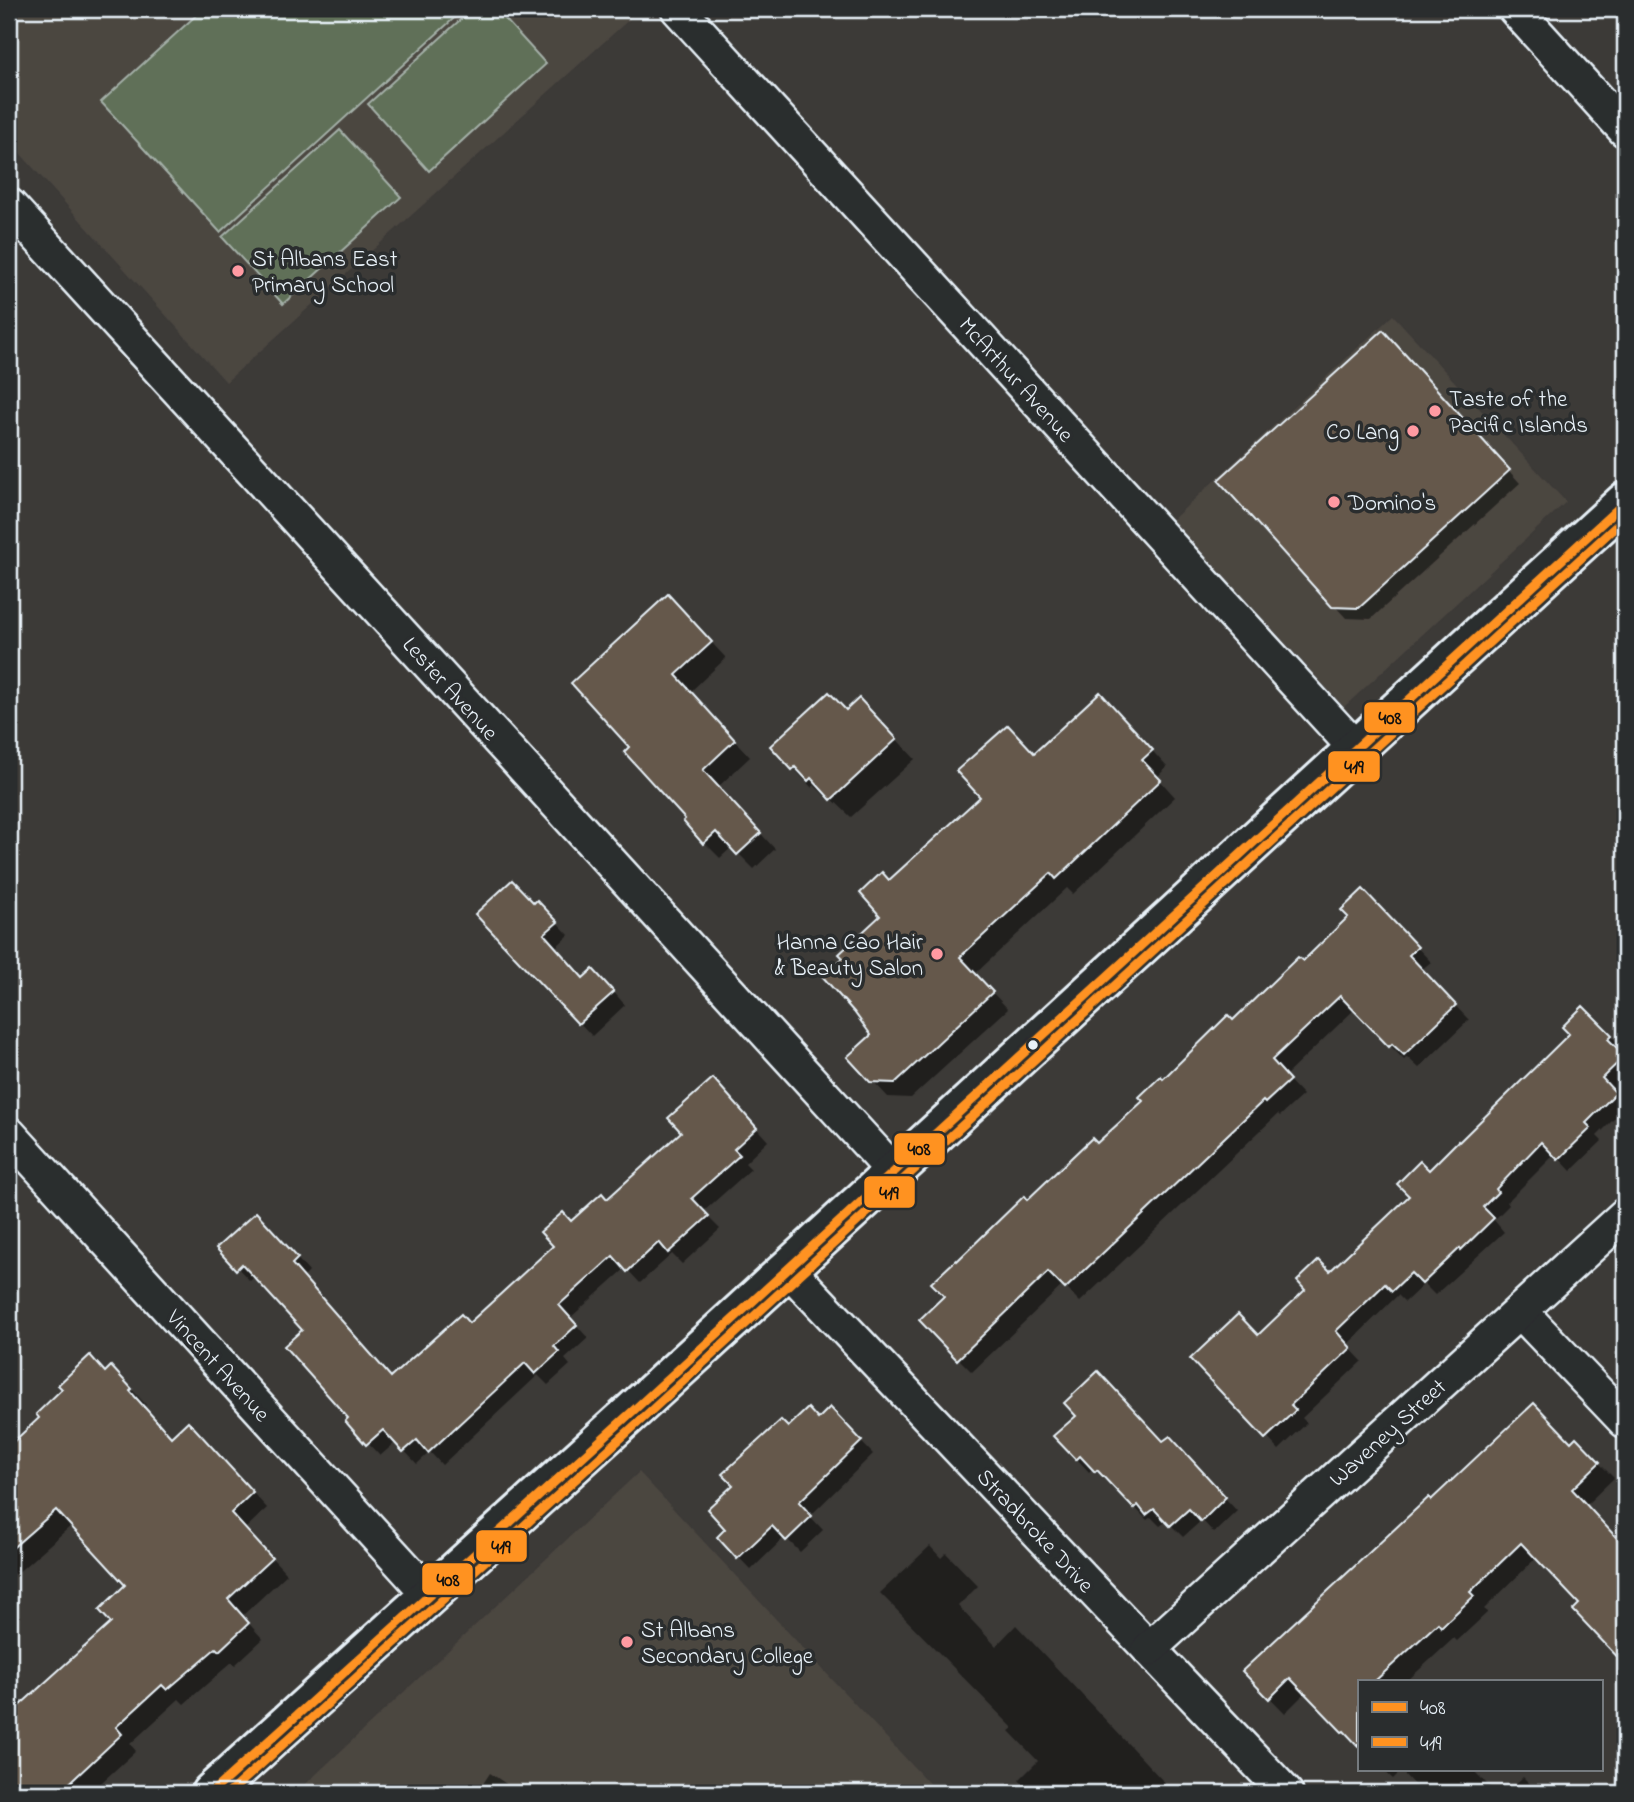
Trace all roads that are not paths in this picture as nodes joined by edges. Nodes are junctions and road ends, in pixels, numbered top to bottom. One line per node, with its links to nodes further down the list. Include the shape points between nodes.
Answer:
1 (678, 9): 6 (street, McArthur Avenue)
2 (1515, 9): 3 (street)
3 (1625, 130)
4 (9, 205): 8 (street, Lester Avenue)
5 (1625, 502): 6 (main road)
6 (1357, 750): 8 (main road)
7 (9, 1135): 13 (street, Vincent Avenue)
8 (894, 1172): 10 (main road)
9 (1625, 1215): 11 (street, Waveney Street)
10 (787, 1268): 13 (main road); 14 (street, Stradbroke Drive)
11 (1520, 1311): 12 (street); 14 (street, Waveney Street)
12 (1625, 1421)
13 (429, 1594): 15 (main road)
14 (1149, 1649): 16 (street, Stradbroke Drive)
15 (211, 1793)
16 (1286, 1793)

